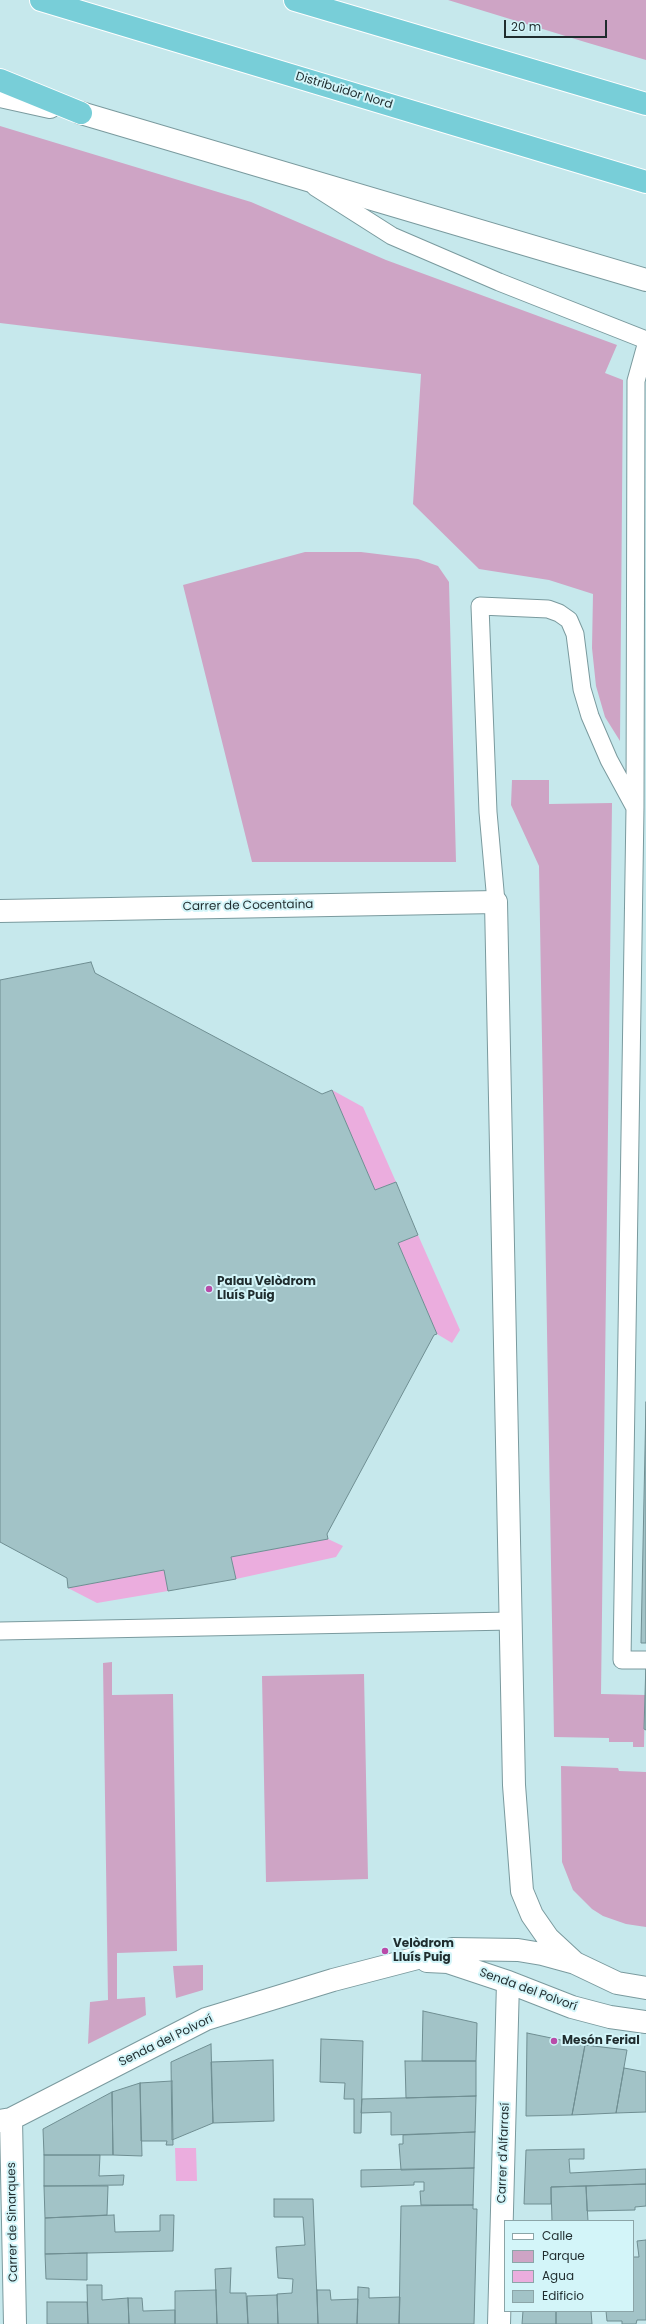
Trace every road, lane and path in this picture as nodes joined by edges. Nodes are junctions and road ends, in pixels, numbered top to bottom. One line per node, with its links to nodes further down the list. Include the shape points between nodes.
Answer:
1 (41, 0): 8 (highway, Distribuïdor Nord)
2 (305, 2): 5 (highway)
3 (0, 80): 6 (highway)
4 (0, 96): 6 (street)
5 (646, 104)
6 (82, 114): 7 (street)
7 (298, 177): 9 (street); 10 (lane, via 392,236 499,282)
8 (646, 182)
9 (646, 280)
10 (646, 340)
11 (646, 345): 12 (lane, via 636,381)
12 (635, 808): 13 (lane, via 609,760 590,716 582,689 575,634 569,620 548,608 480,606 488,812); 17 (lane, via 622,1660)
13 (496, 902): 14 (street, Carrer de Cocentaina); 15 (street)
14 (0, 911)
15 (510, 1621): 16 (lane); 19 (street, via 514,1785 522,1891 532,1916 548,1938)
16 (0, 1631)
17 (646, 1660)
18 (410, 1959): 19 (street, Senda del Polvorí, via 452,1950 479,1948 534,1952); 20 (street, Senda del Polvorí, via 448,1962); 23 (street, Senda del Polvorí, via 206,2019)
19 (575, 1963): 21 (street, Senda del Polvorí, via 617,1983)
20 (508, 1982): 22 (street, Senda del Polvorí, via 572,2007 610,2017); 25 (street, Carrer d'Alfarrasí)
21 (646, 1988)
22 (646, 2022)
23 (6, 2120): 24 (street, Carrer de Sinarques)
24 (15, 2324)
25 (499, 2324)

